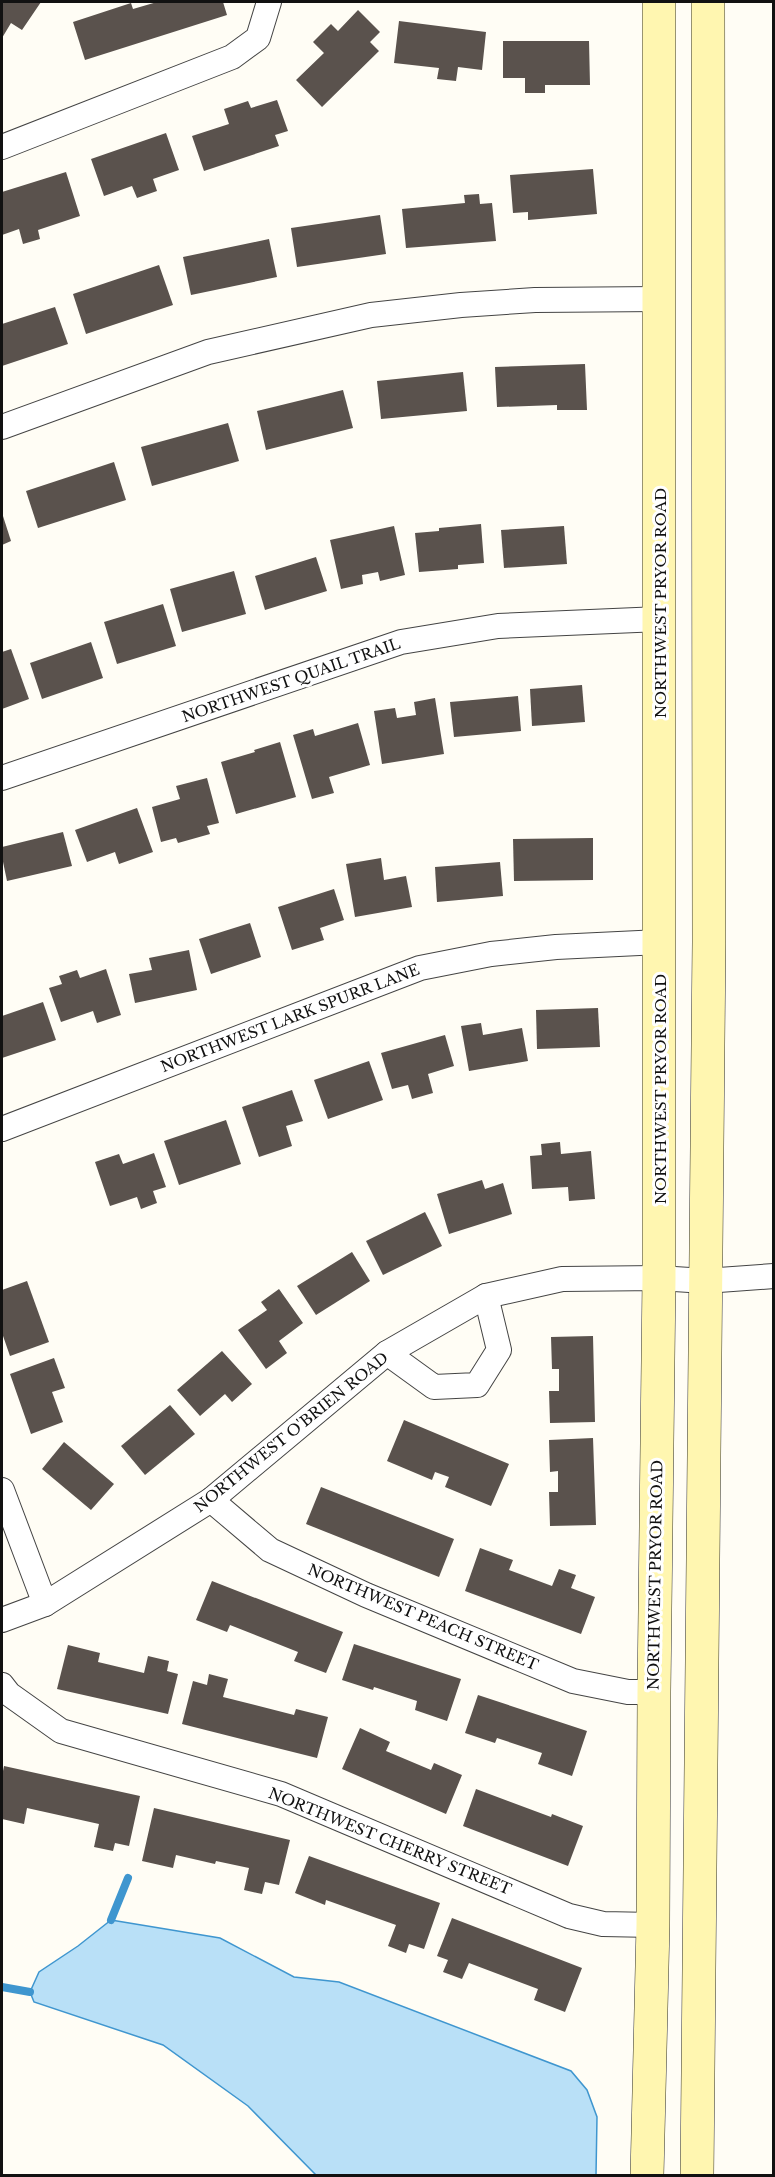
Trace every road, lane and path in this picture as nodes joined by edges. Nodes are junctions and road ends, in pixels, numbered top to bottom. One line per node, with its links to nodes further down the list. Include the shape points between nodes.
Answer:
1 (269, 2): 4 (street, via 258,38 231,57)
2 (659, 2): 5 (main road, NORTHWEST PRYOR ROAD)
3 (708, 2): 13 (main road, via 709,942)
4 (2, 147)
5 (659, 299): 6 (street, via 535,300 371,315 208,352); 7 (main road, NORTHWEST PRYOR ROAD)
6 (2, 427)
7 (660, 619): 8 (street, NORTHWEST QUAIL TRAIL, via 498,626 401,642); 9 (main road, NORTHWEST PRYOR ROAD)
8 (2, 778)
9 (660, 942): 10 (street, NORTHWEST LARK SPURR LANE, via 491,954 420,968); 12 (main road, NORTHWEST PRYOR ROAD)
10 (2, 1129)
11 (774, 1276): 13 (street, NORTHWEST O'BRIEN ROAD)
12 (659, 1278): 13 (street, NORTHWEST O'BRIEN ROAD); 14 (street, NORTHWEST O'BRIEN ROAD, via 562,1279); 21 (main road, NORTHWEST PRYOR ROAD)
13 (705, 1281): 24 (main road)
14 (486, 1296): 15 (street, NORTHWEST O'BRIEN ROAD); 15 (street, via 499,1350 477,1385 434,1388)
15 (387, 1353): 17 (street, NORTHWEST O'BRIEN ROAD)
16 (2, 1490): 18 (street)
17 (211, 1500): 18 (street, NORTHWEST O'BRIEN ROAD); 21 (street, NORTHWEST PEACH STREET, via 270,1550 366,1595 573,1682 628,1692)
18 (45, 1604): 19 (street, NORTHWEST O'BRIEN ROAD)
19 (2, 1620)
20 (2, 1685): 22 (street, NORTHWEST CHERRY STREET, via 61,1731 281,1794 569,1916 603,1924)
21 (654, 1692): 22 (main road, NORTHWEST PRYOR ROAD)
22 (653, 1925): 23 (main road, NORTHWEST PRYOR ROAD)
23 (647, 2175)
24 (697, 2175)

